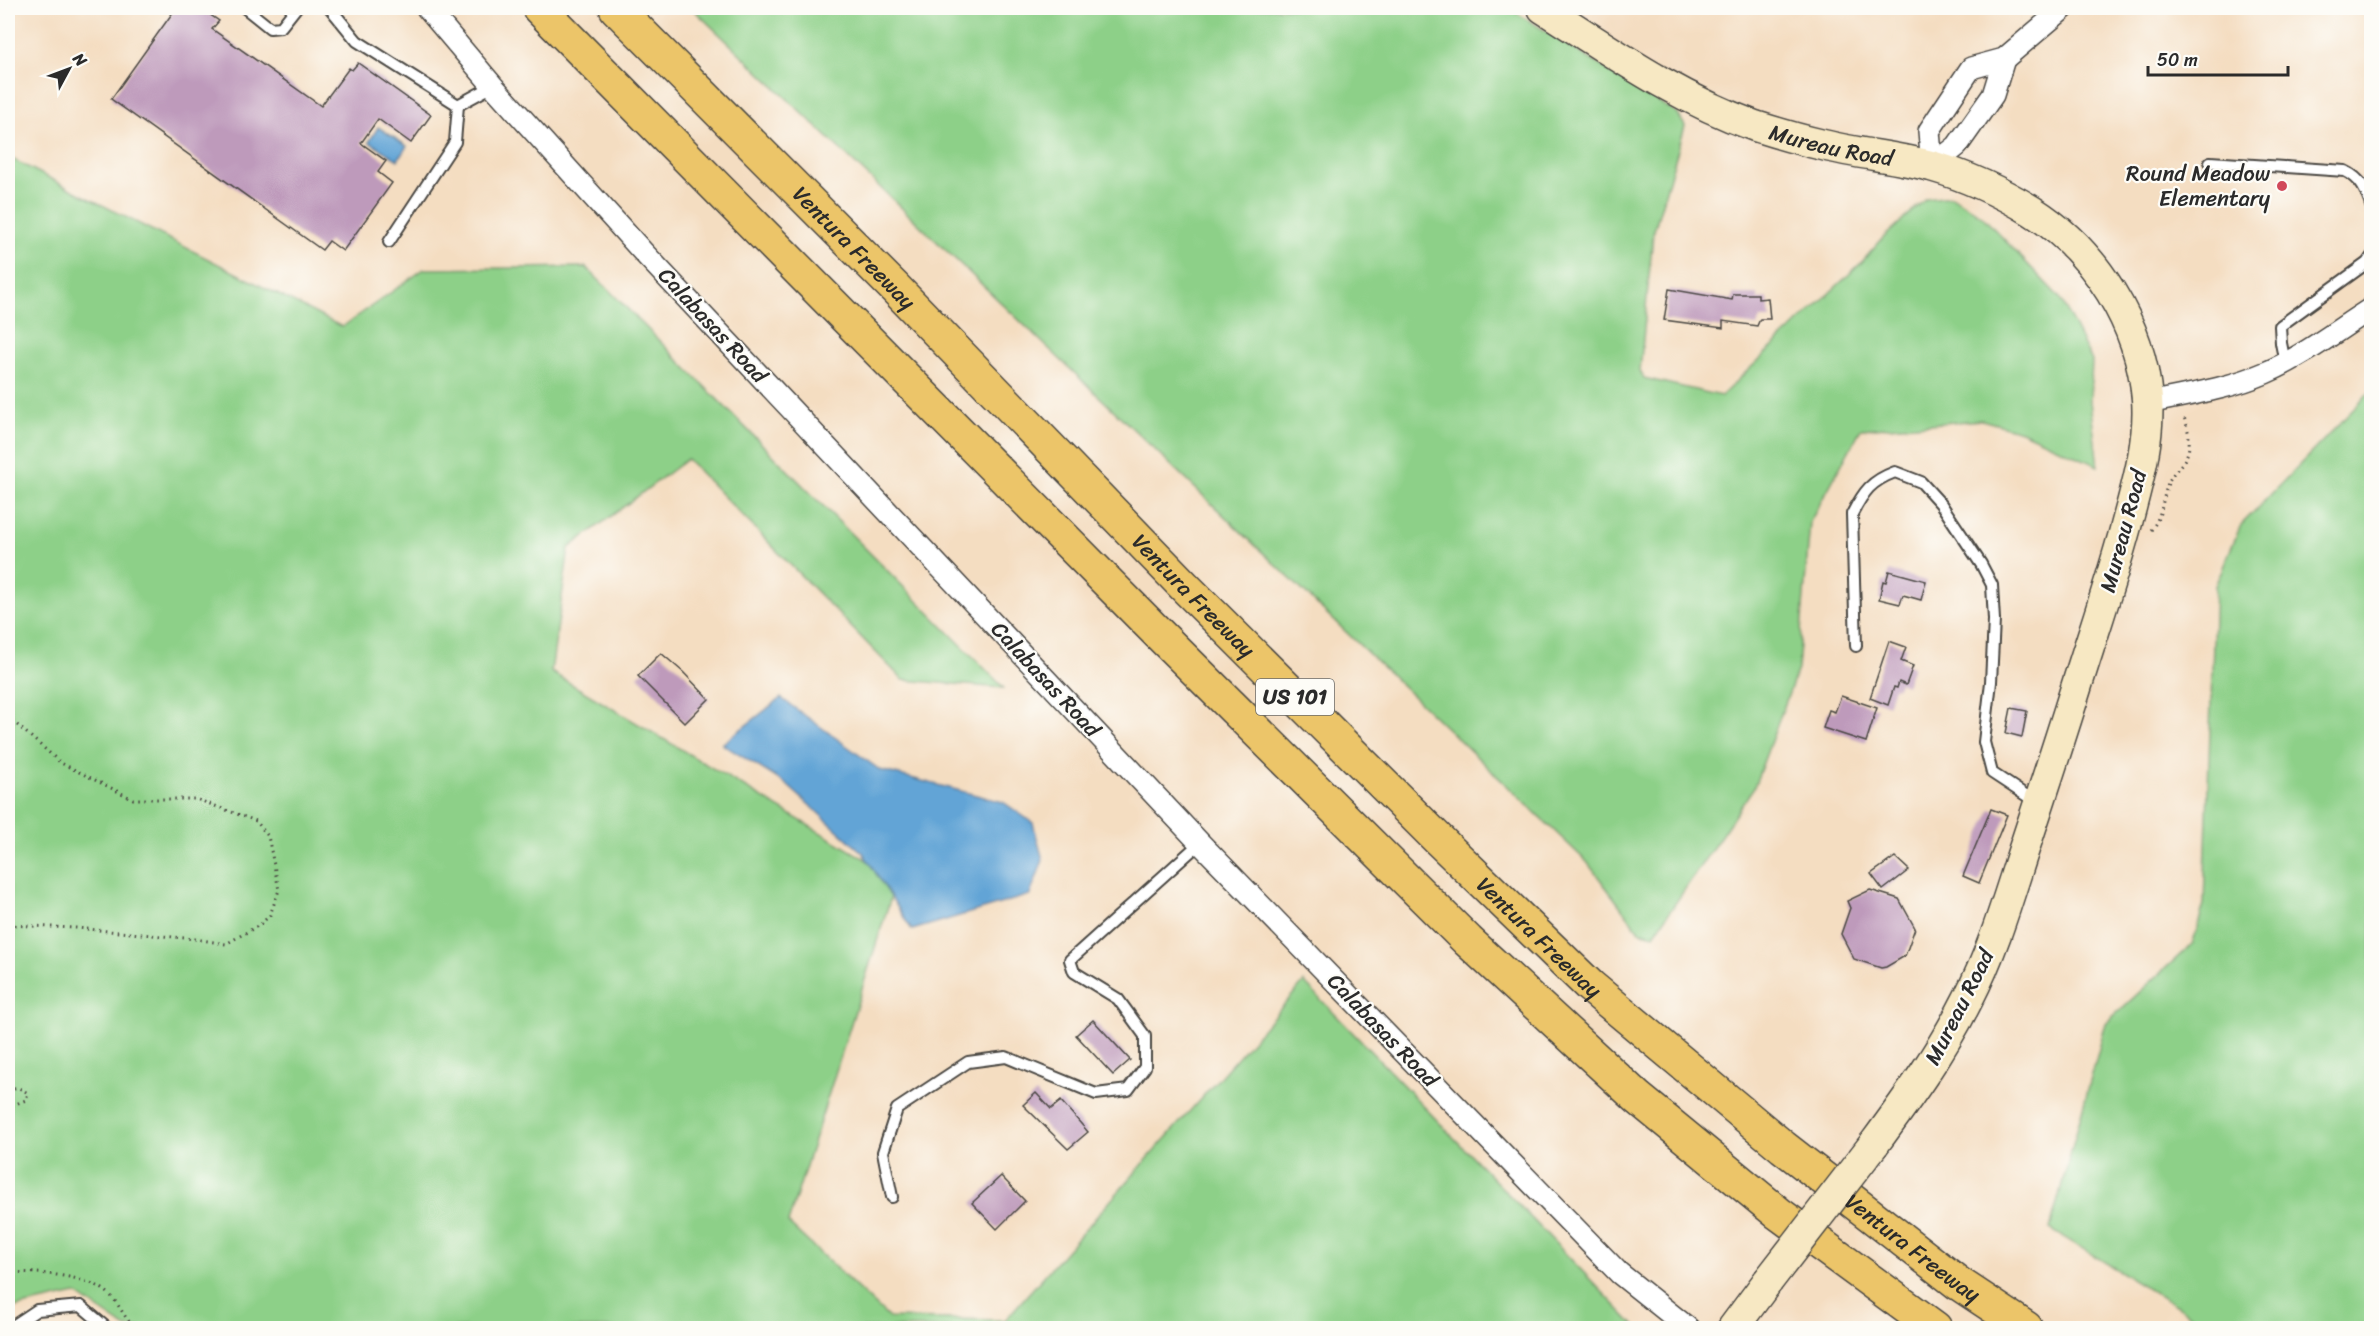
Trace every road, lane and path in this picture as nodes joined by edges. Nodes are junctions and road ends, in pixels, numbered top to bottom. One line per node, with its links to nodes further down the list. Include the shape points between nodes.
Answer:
1 (245, 8): 2 (lane, via 270,28 281,27)
2 (296, 8)
3 (330, 8): 11 (lane, via 357,41)
4 (427, 8): 10 (street, Calabasas Road)
5 (539, 8): 36 (highway, US 101, via 1468,941 1638,1098 1778,1213)
6 (616, 8): 37 (highway, Ventura Freeway / US 101, via 1187,589 1590,986 1783,1148 1958,1283)
7 (1543, 8): 13 (main road, Mureau Road, via 1669,88 1714,109 1822,145)
8 (2064, 8): 9 (street)
9 (2004, 59): 13 (street, via 1993,95 1958,146); 13 (street, via 1971,68 1929,131)
10 (493, 86): 11 (lane); 25 (street, Calabasas Road, via 652,261)
11 (458, 105): 15 (lane, via 455,142)
12 (2210, 162): 14 (lane, via 2345,171 2356,176 2365,188)
13 (1932, 166): 19 (main road, Mureau Road, via 1986,186 2033,212 2065,236 2091,263 2109,288 2133,338)
14 (2372, 208)
15 (388, 242)
16 (2372, 256): 18 (lane, via 2367,264 2280,326)
17 (2372, 308): 18 (street)
18 (2285, 363): 19 (street, via 2239,382)
19 (2148, 403): 21 (main road, Mureau Road, via 2142,459)
20 (2184, 417): 21 (path, via 2190,439 2188,452 2167,485 2158,521 2137,547)
21 (2121, 545): 24 (main road, Mureau Road)
22 (1856, 646): 24 (lane, via 1852,514 1877,479 1895,472 1921,482 1941,504 1992,585 1991,682 1984,742 1992,773)
23 (8, 717): 26 (path, via 61,763 133,799 196,799 256,821 268,836 279,890 270,915 226,945 76,928)
24 (2039, 804): 35 (main road, Mureau Road, bridge, via 2007,904 1968,999 1925,1074)
25 (1200, 843): 29 (lane, via 1070,960 1074,972 1118,999 1145,1036 1145,1067 1128,1090 1096,1094 1006,1056 968,1062 897,1109 883,1152); 34 (street, Calabasas Road, via 1619,1272)
26 (8, 925)
27 (8, 1090): 28 (path, via 19,1088 28,1093 26,1100)
28 (8, 1107)
29 (892, 1197)
30 (8, 1274): 33 (path, via 24,1272 94,1283 112,1296)
31 (10, 1329): 32 (lane, via 37,1310 81,1306)
32 (107, 1329)
33 (135, 1329)
34 (1688, 1329)
35 (1733, 1329)
36 (1935, 1329)
37 (2026, 1329)

